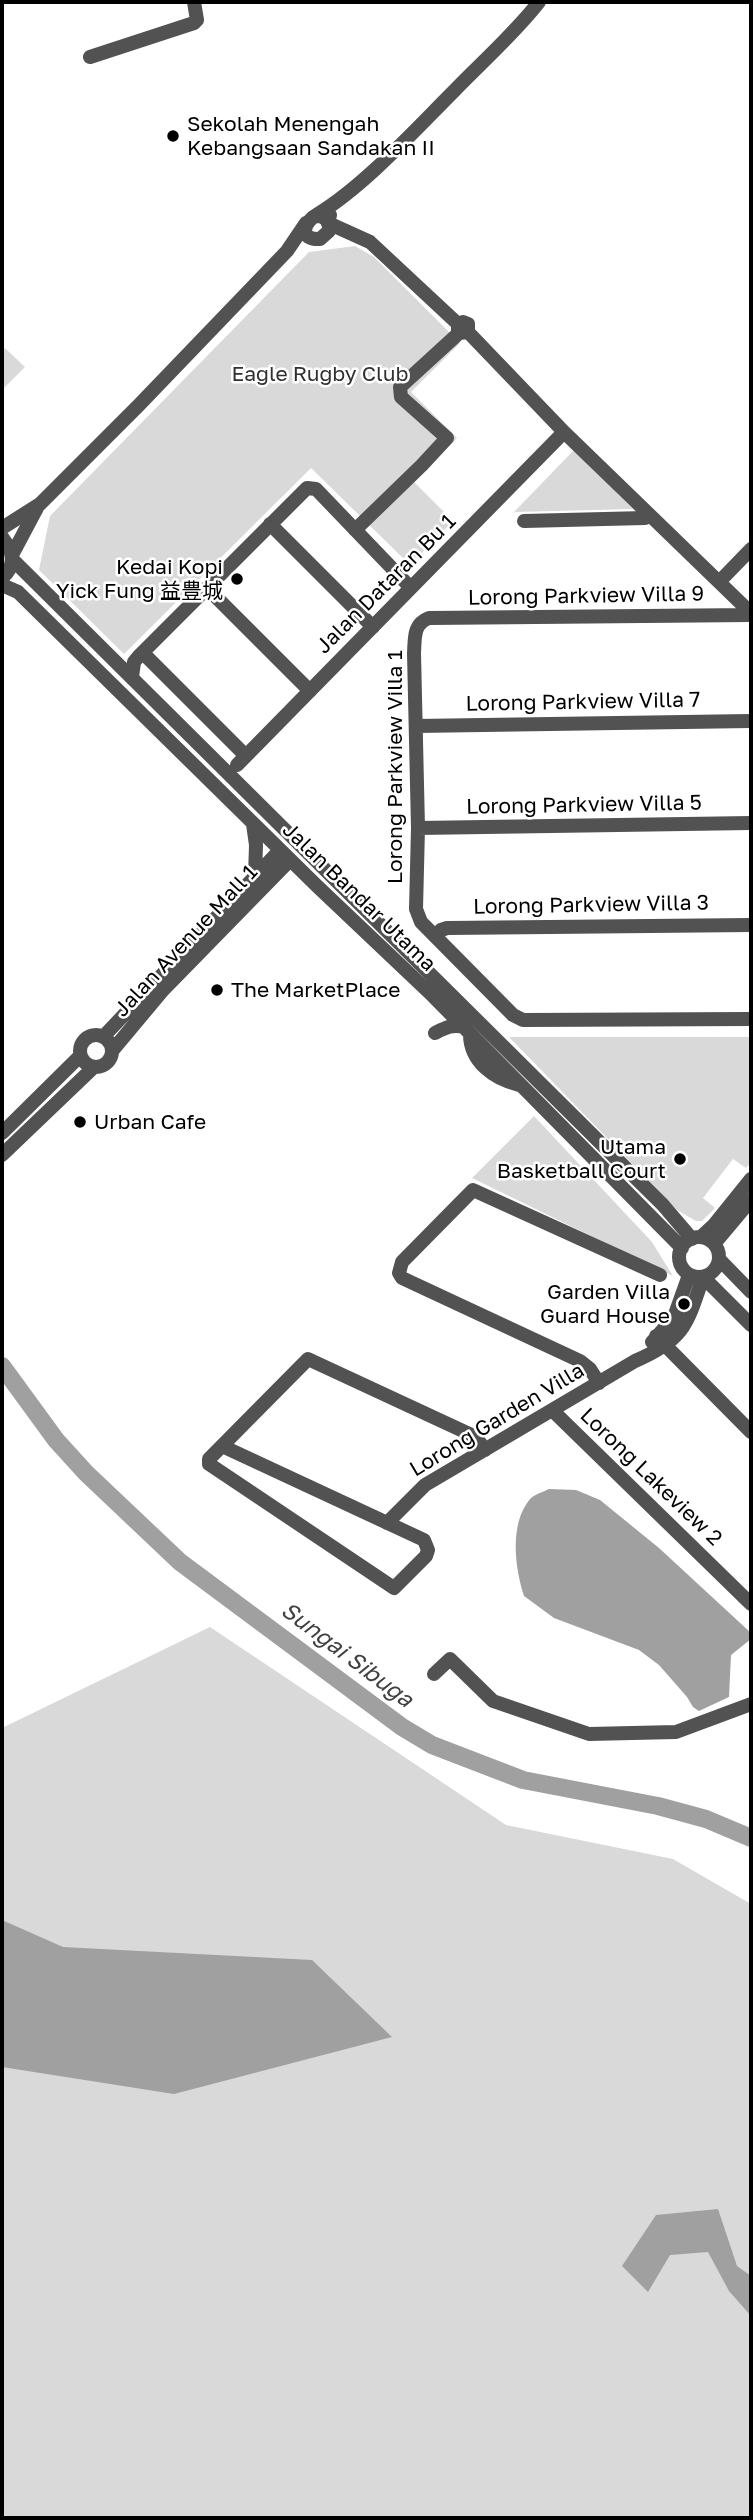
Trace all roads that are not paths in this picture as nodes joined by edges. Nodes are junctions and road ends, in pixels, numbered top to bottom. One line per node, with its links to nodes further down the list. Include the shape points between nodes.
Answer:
1 (194, 2): 3 (street, via 194,23)
2 (539, 2): 4 (street, via 425,120)
3 (90, 57)
4 (336, 203): 5 (street); 6 (street)
5 (310, 219): 6 (street, via 323,217); 8 (street, via 307,234); 9 (street)
6 (328, 223): 7 (street); 8 (street, via 329,231)
7 (361, 237): 8 (street); 10 (street)
8 (318, 239): 9 (street)
9 (287, 251): 12 (street)
10 (462, 330): 11 (street); 17 (street, via 400,387 401,397 447,438)
11 (565, 432): 13 (street); 25 (street, Jalan Dataran Bu 1)
12 (40, 504): 16 (street); 20 (street)
13 (650, 515): 14 (street); 22 (street)
14 (524, 521)
15 (270, 524): 17 (street, via 312,488); 24 (street); 28 (street)
16 (2, 528)
17 (355, 530): 25 (street)
18 (2, 537): 20 (street, Jalan Bandar Utama)
19 (751, 549): 22 (street)
20 (12, 557): 21 (street); 30 (street, Jalan Bandar Utama)
21 (2, 578)
22 (719, 582): 26 (street)
23 (2, 585): 38 (street, Jalan Bandar Utama, via 18,592)
24 (207, 588): 29 (street); 31 (street)
25 (411, 588): 28 (street, Jalan Dataran Bu 1)
26 (751, 614): 27 (street, Lorong Parkview Villa 9)
27 (422, 621): 33 (street, Lorong Parkview Villa 1, via 416,628 415,644)
28 (373, 627): 31 (street, Jalan Dataran Bu 1)
29 (143, 653): 30 (street, via 134,662); 34 (street)
30 (132, 677): 35 (street, Jalan Bandar Utama)
31 (310, 691): 34 (street, Jalan Dataran Bu 1)
32 (751, 721): 33 (street, Lorong Parkview Villa 7)
33 (416, 726): 39 (street, Lorong Parkview Villa 1)
34 (242, 761): 35 (street, via 228,767); 36 (street)
35 (219, 764): 36 (street, Jalan Bandar Utama)
36 (238, 783): 40 (street, Jalan Bandar Utama, via 257,802)
37 (751, 823): 39 (street, Lorong Parkview Villa 5)
38 (253, 824): 40 (street, Jalan Bandar Utama); 41 (street)
39 (418, 828): 45 (street, Lorong Parkview Villa 1, via 416,909)
40 (289, 850): 41 (street, Jalan Avenue Mall 1); 42 (street, Jalan Avenue Mall 1); 43 (street, Jalan Bandar Utama); 46 (street, via 337,882)
41 (256, 876): 51 (street, Jalan Avenue Mall 1)
42 (271, 881): 43 (street, via 298,877); 52 (street, Jalan Avenue Mall 1, via 163,990)
43 (317, 886): 47 (street, Jalan Bandar Utama)
44 (751, 925): 45 (street, Lorong Parkview Villa 3, via 447,928)
45 (435, 936): 48 (street, Lorong Parkview Villa 1, via 523,1020)
46 (444, 986): 47 (street); 59 (street)
47 (446, 1010): 49 (street, Jalan Bandar Utama)
48 (751, 1019)
49 (467, 1030): 50 (street, via 457,1025); 59 (street, Jalan Bandar Utama, via 521,1085)
50 (435, 1033)
51 (103, 1037): 52 (street); 53 (street, via 88,1038 81,1045)
52 (112, 1051): 54 (street, via 106,1064)
53 (80, 1056): 54 (street); 55 (street)
54 (93, 1067): 56 (street)
55 (2, 1133)
56 (2, 1154)
57 (751, 1179): 59 (street)
58 (751, 1200): 59 (street)
59 (697, 1242): 60 (street, Jalan Bandar Utama); 62 (street, Jalan Bandar Utama, via 679,1260)
60 (719, 1259): 62 (street, via 714,1270); 63 (street, Jalan Bandar Utama)
61 (660, 1275): 66 (street, via 473,1190 402,1262 402,1278 580,1361)
62 (696, 1276): 64 (street, Jalan Bandar Utama); 65 (street, Lorong Garden Villa, via 688,1322)
63 (751, 1292)
64 (751, 1325)
65 (661, 1342): 66 (street, Lorong Garden Villa); 68 (street)
66 (599, 1383): 67 (street, Lorong Garden Villa)
67 (552, 1410): 70 (street, Lorong Garden Villa); 72 (street, Lorong Lakeview 2)
68 (751, 1432)
69 (222, 1446): 70 (street, via 307,1359 476,1437); 71 (street); 71 (street, via 209,1464 394,1588 428,1550 424,1540)
70 (485, 1450): 71 (street, Lorong Garden Villa, via 425,1485)
71 (387, 1523)
72 (751, 1604)
73 (434, 1674): 74 (street, via 450,1660 493,1701 589,1734 676,1732)
74 (751, 1704)

